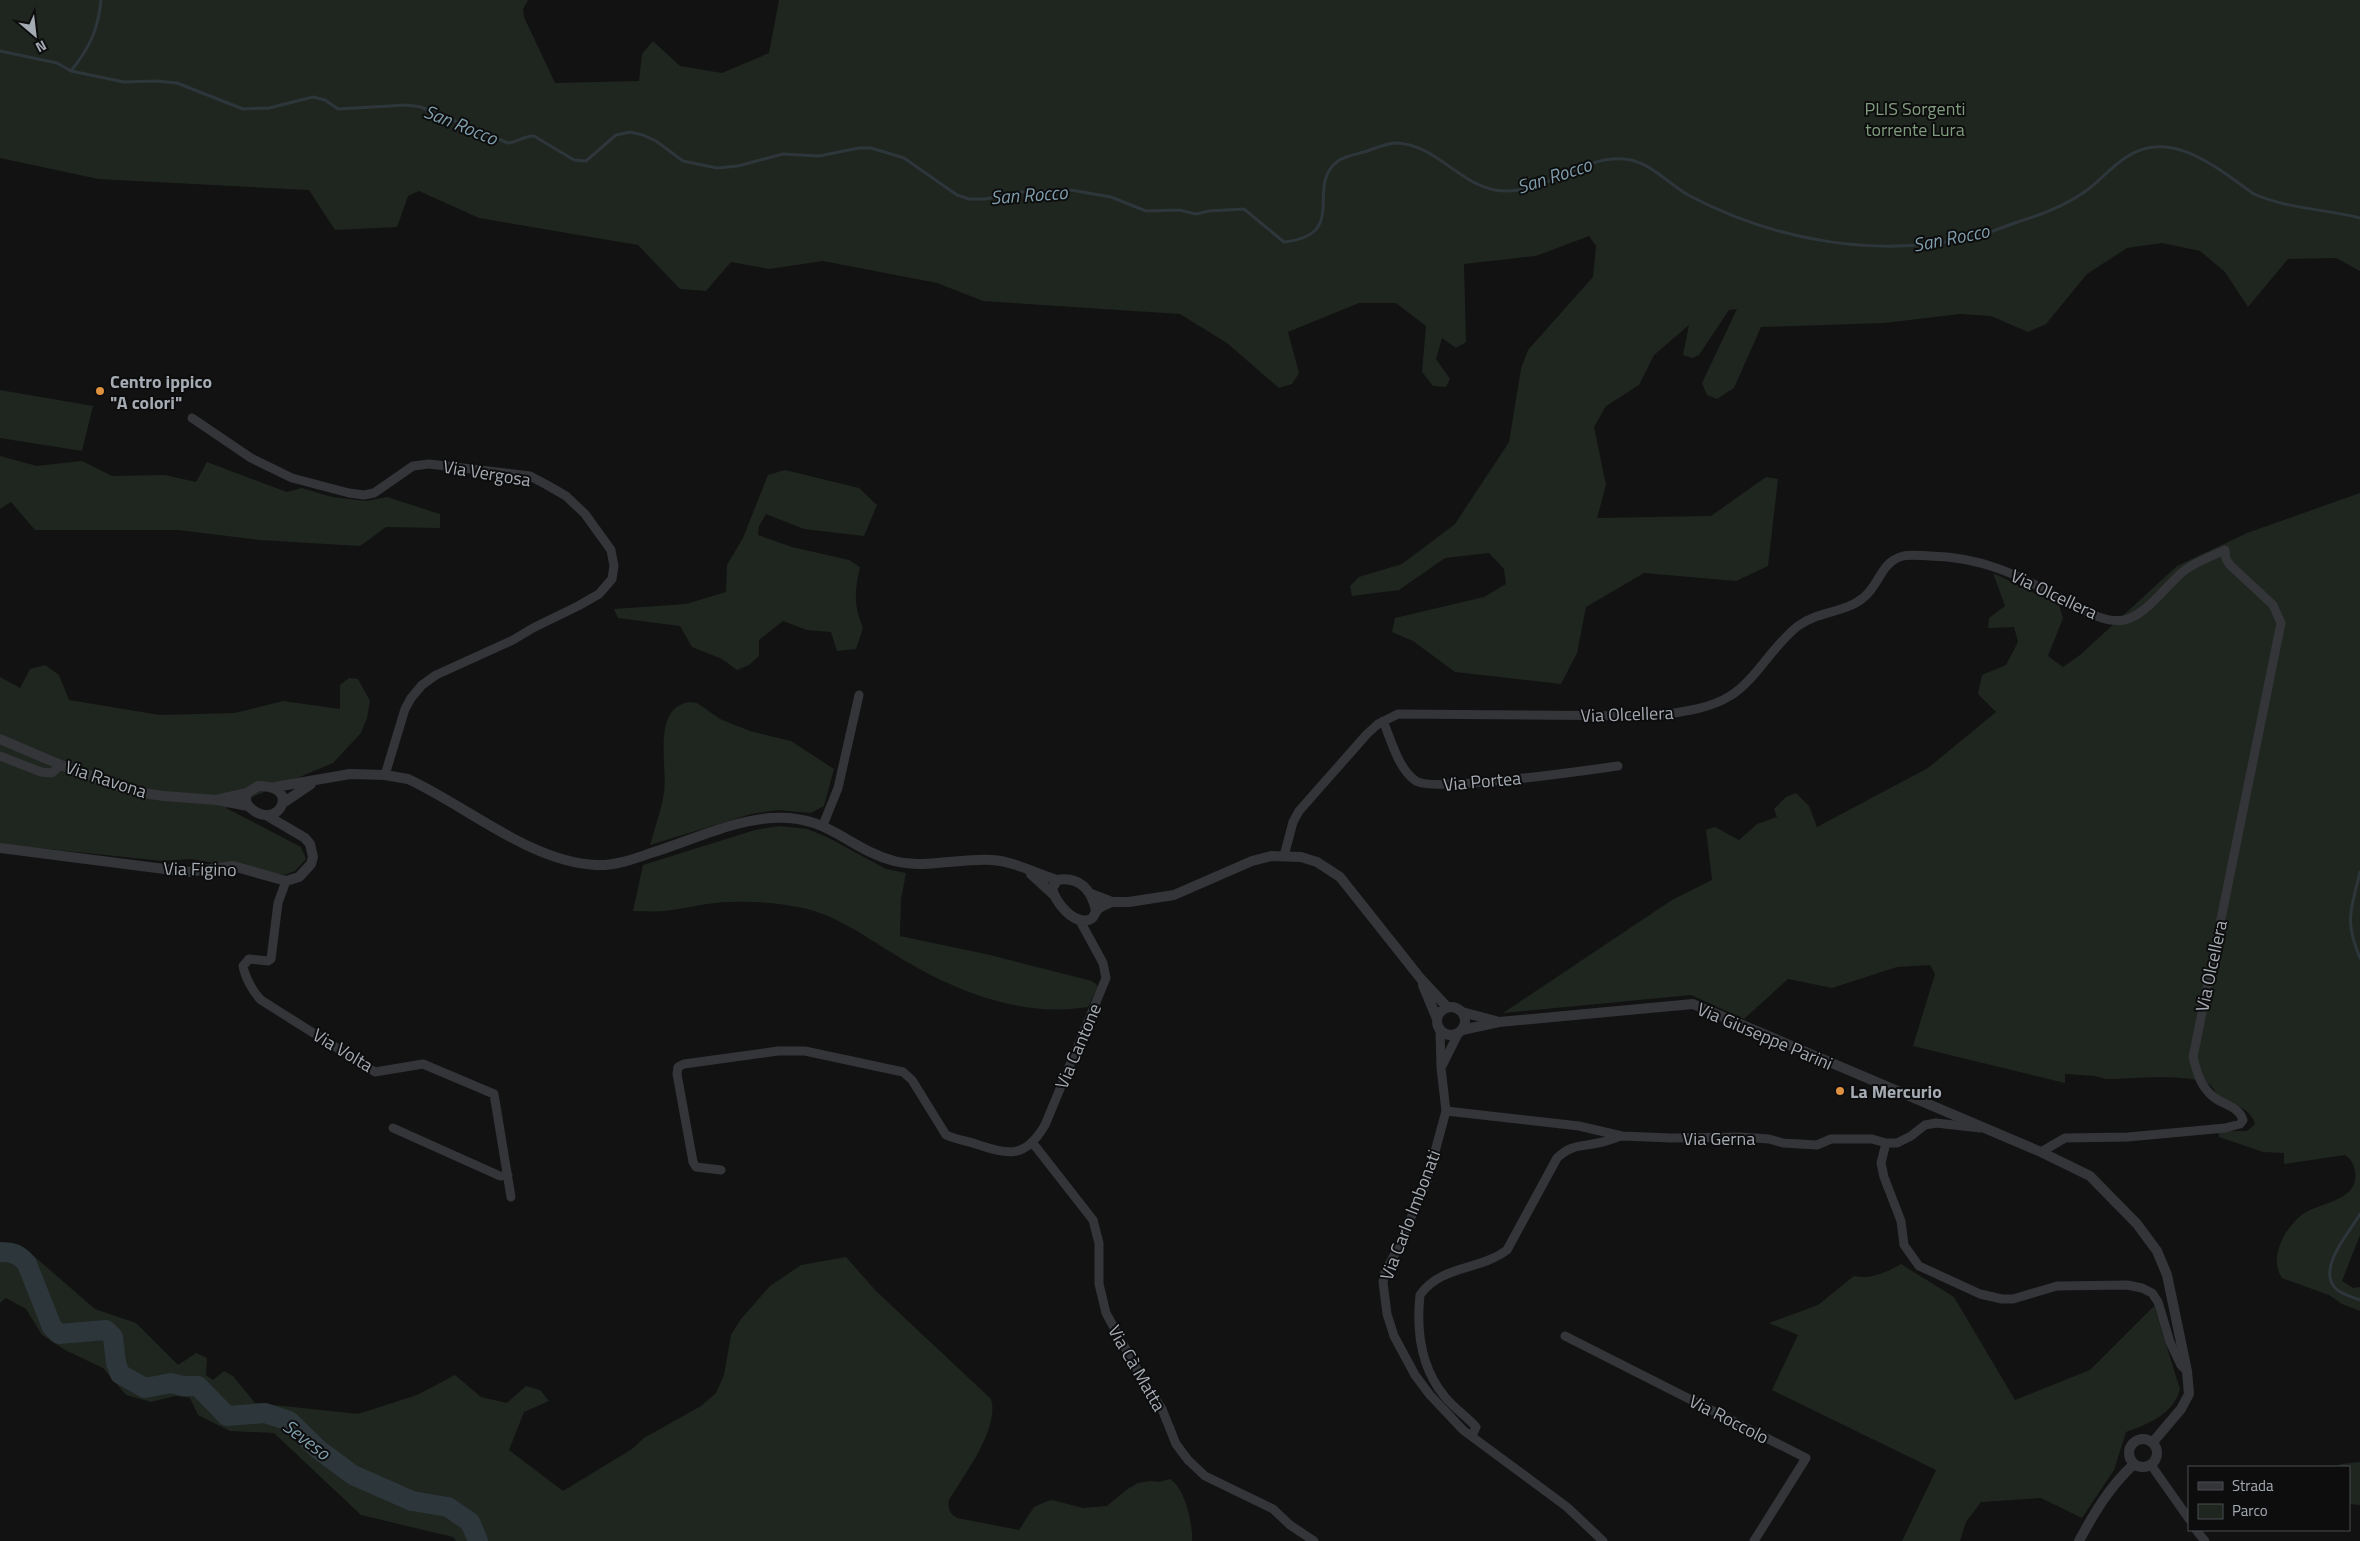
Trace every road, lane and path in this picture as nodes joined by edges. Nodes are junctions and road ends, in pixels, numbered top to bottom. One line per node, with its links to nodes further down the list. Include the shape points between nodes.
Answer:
1 (192, 418): 8 (street, Via Vergosa, via 251,458 292,478 349,493 374,493 413,466 430,464 530,476 566,496 585,514 611,550 612,579 598,594 422,685 405,708)
2 (859, 694): 17 (street, via 838,788)
3 (1383, 721): 7 (street, Via Portea, via 1405,772 1417,782 1433,785 1514,779); 19 (street, Via Olcellera, via 1367,734 1299,810); 43 (street, Via Olcellera, via 1398,714 1654,716 1710,705 1731,695 1748,680 1799,625 1819,614 1856,605 1867,595 1889,562 1904,556 1956,556 1981,561 2027,580 2090,613 2112,620 2125,620 2141,611 2185,570 2225,550 2230,565 2273,605 2281,623 2193,1057 2196,1074 2203,1086 2214,1098 2236,1110 2243,1120 2225,1128 2128,1137 2065,1138)
4 (0, 739): 6 (street, Via Ravona)
5 (0, 756): 6 (street, via 52,773)
6 (60, 765): 12 (street, Via Ravona, via 136,792)
7 (1618, 766)
8 (384, 775): 9 (street, via 350,774); 17 (street, via 408,779 431,789 543,853 596,865 626,862 746,822 772,818)
9 (315, 782): 10 (street); 14 (street)
10 (275, 787): 11 (street, via 258,786); 14 (street, via 283,799)
11 (247, 793): 12 (street, Via Ravona); 13 (street, via 245,801)
12 (217, 800): 13 (street, Via Ravona)
13 (248, 806): 15 (street)
14 (282, 806): 15 (street, via 278,812); 16 (street)
15 (266, 816): 16 (street)
16 (284, 825): 22 (street, via 305,838 313,857 307,870)
17 (823, 825): 20 (street, via 876,855 894,861 911,864 992,860 1011,863)
18 (0, 848): 22 (street, Via Figino, via 188,872 232,866)
19 (1284, 856): 25 (street, via 1252,861 1174,895); 29 (street, via 1317,862 1340,877)
20 (1029, 871): 21 (street); 24 (street)
21 (1057, 880): 23 (street, via 1073,879); 24 (street, via 1052,889)
22 (286, 882): 45 (street, Via Volta, via 278,903 271,959 249,960 244,966 244,975 256,994 375,1072 423,1064 494,1094)
23 (1091, 894): 25 (street); 26 (street)
24 (1054, 895): 27 (street, via 1065,910)
25 (1112, 902): 26 (street)
26 (1094, 914): 27 (street); 28 (street)
27 (1079, 919): 28 (street, Via Cantone)
28 (1089, 936): 41 (street, Via Cantone, via 1103,963 1106,978 1045,1125)
29 (1421, 979): 30 (street); 32 (street)
30 (1446, 1008): 31 (street, via 1457,1008); 32 (street)
31 (1462, 1012): 33 (street, Via Giuseppe Parini); 35 (street, via 1465,1021)
32 (1436, 1019): 34 (street)
33 (1499, 1022): 35 (street, Via Giuseppe Parini); 39 (street, Via Giuseppe Parini, via 1693,1004)
34 (1440, 1030): 35 (street, via 1449,1035); 36 (street, Via Carlo Imbonati)
35 (1460, 1031): 36 (street)
36 (1441, 1068): 37 (street, Via Carlo Imbonati)
37 (1446, 1111): 40 (street, Via Gerna, via 1579,1126); 49 (street, Via Carlo Imbonati, via 1426,1181 1385,1272 1382,1288 1394,1336 1414,1375)
38 (393, 1128): 45 (street, via 500,1176)
39 (1986, 1129): 42 (street, Via Gerna, via 1936,1123 1925,1125 1896,1143); 43 (street, Via Giuseppe Parini)
40 (1622, 1136): 42 (street, Via Gerna, via 1741,1137 1817,1145 1830,1139 1872,1139); 49 (street, via 1597,1144 1579,1145 1562,1153 1507,1250 1495,1258 1442,1275 1420,1295 1418,1314 1428,1372 1446,1398 1476,1427)
41 (1032, 1142): 44 (street, Via Cantone, via 1022,1151 1004,1153 946,1135 912,1080 903,1072 806,1051 778,1051 678,1067 693,1162 696,1167); 54 (street, Via Cà Matta, via 1093,1220 1099,1243 1098,1284 1106,1312 1162,1409 1176,1444 1205,1476 1273,1509)
42 (1886, 1143): 48 (street, via 1881,1163 1884,1177 1901,1221 1904,1245 1919,1266 1980,1294 2002,1300 2057,1286 2142,1288 2152,1293 2158,1302 2170,1342)
43 (2041, 1152): 48 (street, Via Giuseppe Parini, via 2090,1176 2137,1224 2157,1251 2176,1309)
44 (721, 1170)
45 (508, 1175): 46 (street, Via Volta)
46 (511, 1197)
47 (1566, 1336): 56 (street, Via Roccolo, via 1806,1458)
48 (2188, 1372): 50 (street, Via Giuseppe Parini, via 2189,1394 2181,1409)
49 (1472, 1436): 55 (street, Via Carlo Imbonati, via 1567,1507)
50 (2152, 1442): 51 (street, via 2147,1439 2134,1442 2128,1453); 52 (street, via 2157,1454)
51 (2134, 1464): 52 (street, via 2146,1468); 57 (street, via 2120,1476)
52 (2152, 1465): 53 (street)
53 (2188, 1518)
54 (1314, 1541)
55 (1602, 1541)
56 (1754, 1541)
57 (2078, 1541)

